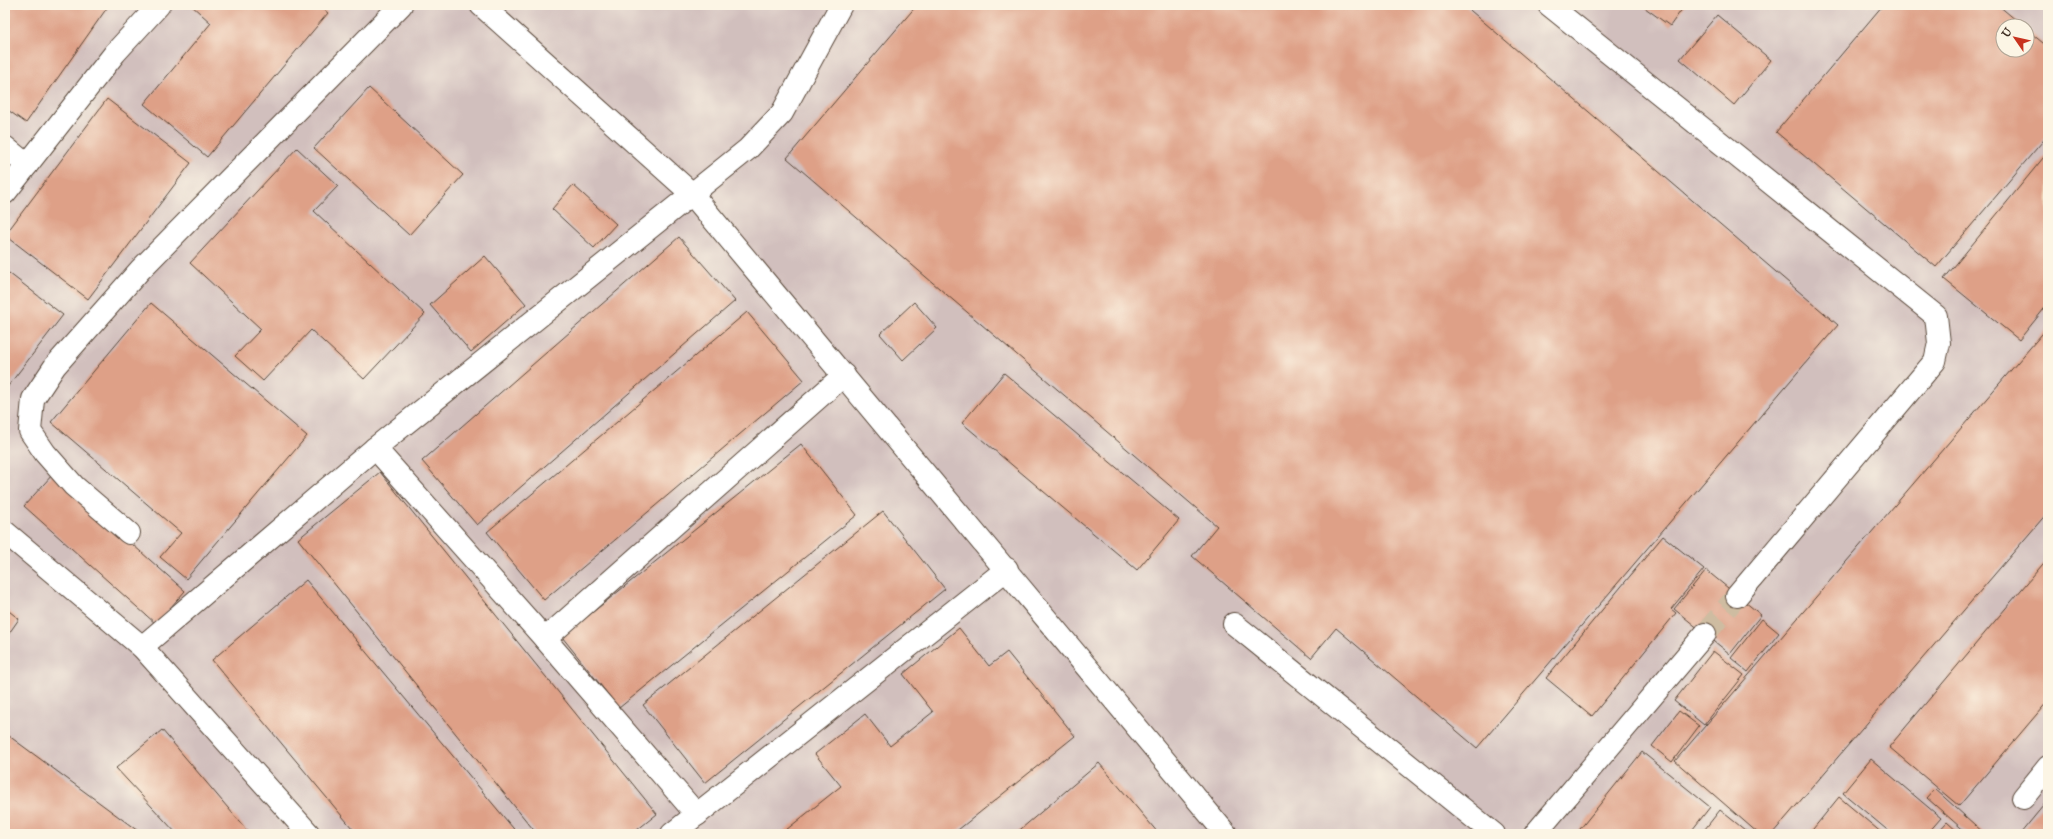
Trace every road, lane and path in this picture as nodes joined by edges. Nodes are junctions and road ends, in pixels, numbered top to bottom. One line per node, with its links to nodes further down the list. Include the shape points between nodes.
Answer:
1 (159, 5): 7 (street, via 115,53)
2 (401, 5): 13 (street, via 140,270 55,366 33,399 30,431 45,453 74,486)
3 (481, 5): 9 (street)
4 (841, 5): 9 (street, via 782,113 748,149)
5 (1549, 5): 15 (street, via 1936,316 1939,343 1934,361)
6 (5, 147): 7 (street)
7 (27, 165): 8 (street)
8 (5, 193)
9 (691, 193): 10 (street); 11 (street)
10 (844, 375): 14 (street); 18 (street)
11 (375, 448): 18 (street); 19 (street)
12 (5, 532): 19 (street)
13 (129, 533)
14 (1007, 569): 22 (street); 25 (street)
15 (1737, 596)
16 (1234, 624): 26 (street)
17 (1705, 634): 27 (street)
18 (545, 639): 22 (street)
19 (142, 647): 23 (street)
20 (2048, 767): 21 (street)
21 (2023, 798)
22 (697, 815): 24 (street)
23 (309, 834)
24 (672, 834)
25 (1226, 834)
26 (1494, 834)
27 (1536, 834)

